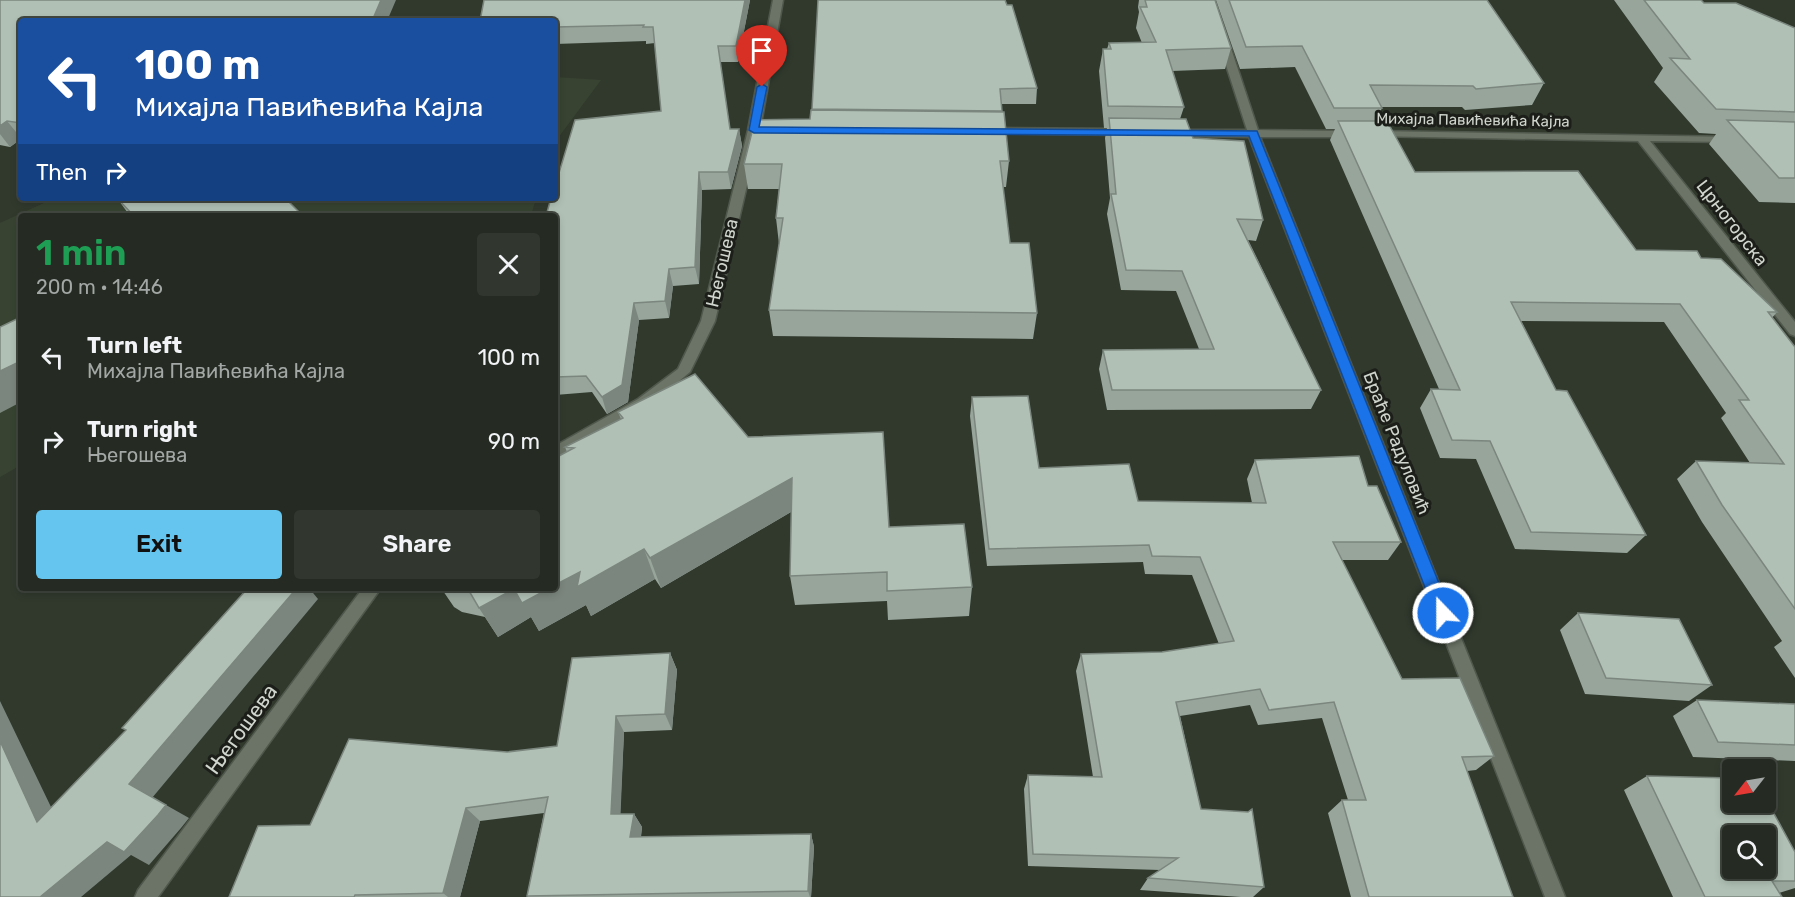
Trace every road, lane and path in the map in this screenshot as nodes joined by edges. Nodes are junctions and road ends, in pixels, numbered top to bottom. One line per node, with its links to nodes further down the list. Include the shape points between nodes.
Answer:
1 (778, 0): 10 (street, Његошева, via 760,130 708,321 683,372 643,404)
2 (1210, 0): 6 (street, Браће Радуловић)
3 (968, 131): 4 (street)
4 (1134, 132)
5 (1158, 133): 6 (street, Михајла Павићевића Кајла)
6 (1253, 133): 7 (street, Михајла Павићевића Кајла); 13 (street, Браће Радуловић)
7 (1641, 137): 8 (street, Михајла Павићевића Кајла); 9 (street, Црногорска)
8 (1748, 140)
9 (1795, 331)
10 (558, 451)
11 (371, 591): 12 (street, Његошева)
12 (145, 897)
13 (1555, 897)

